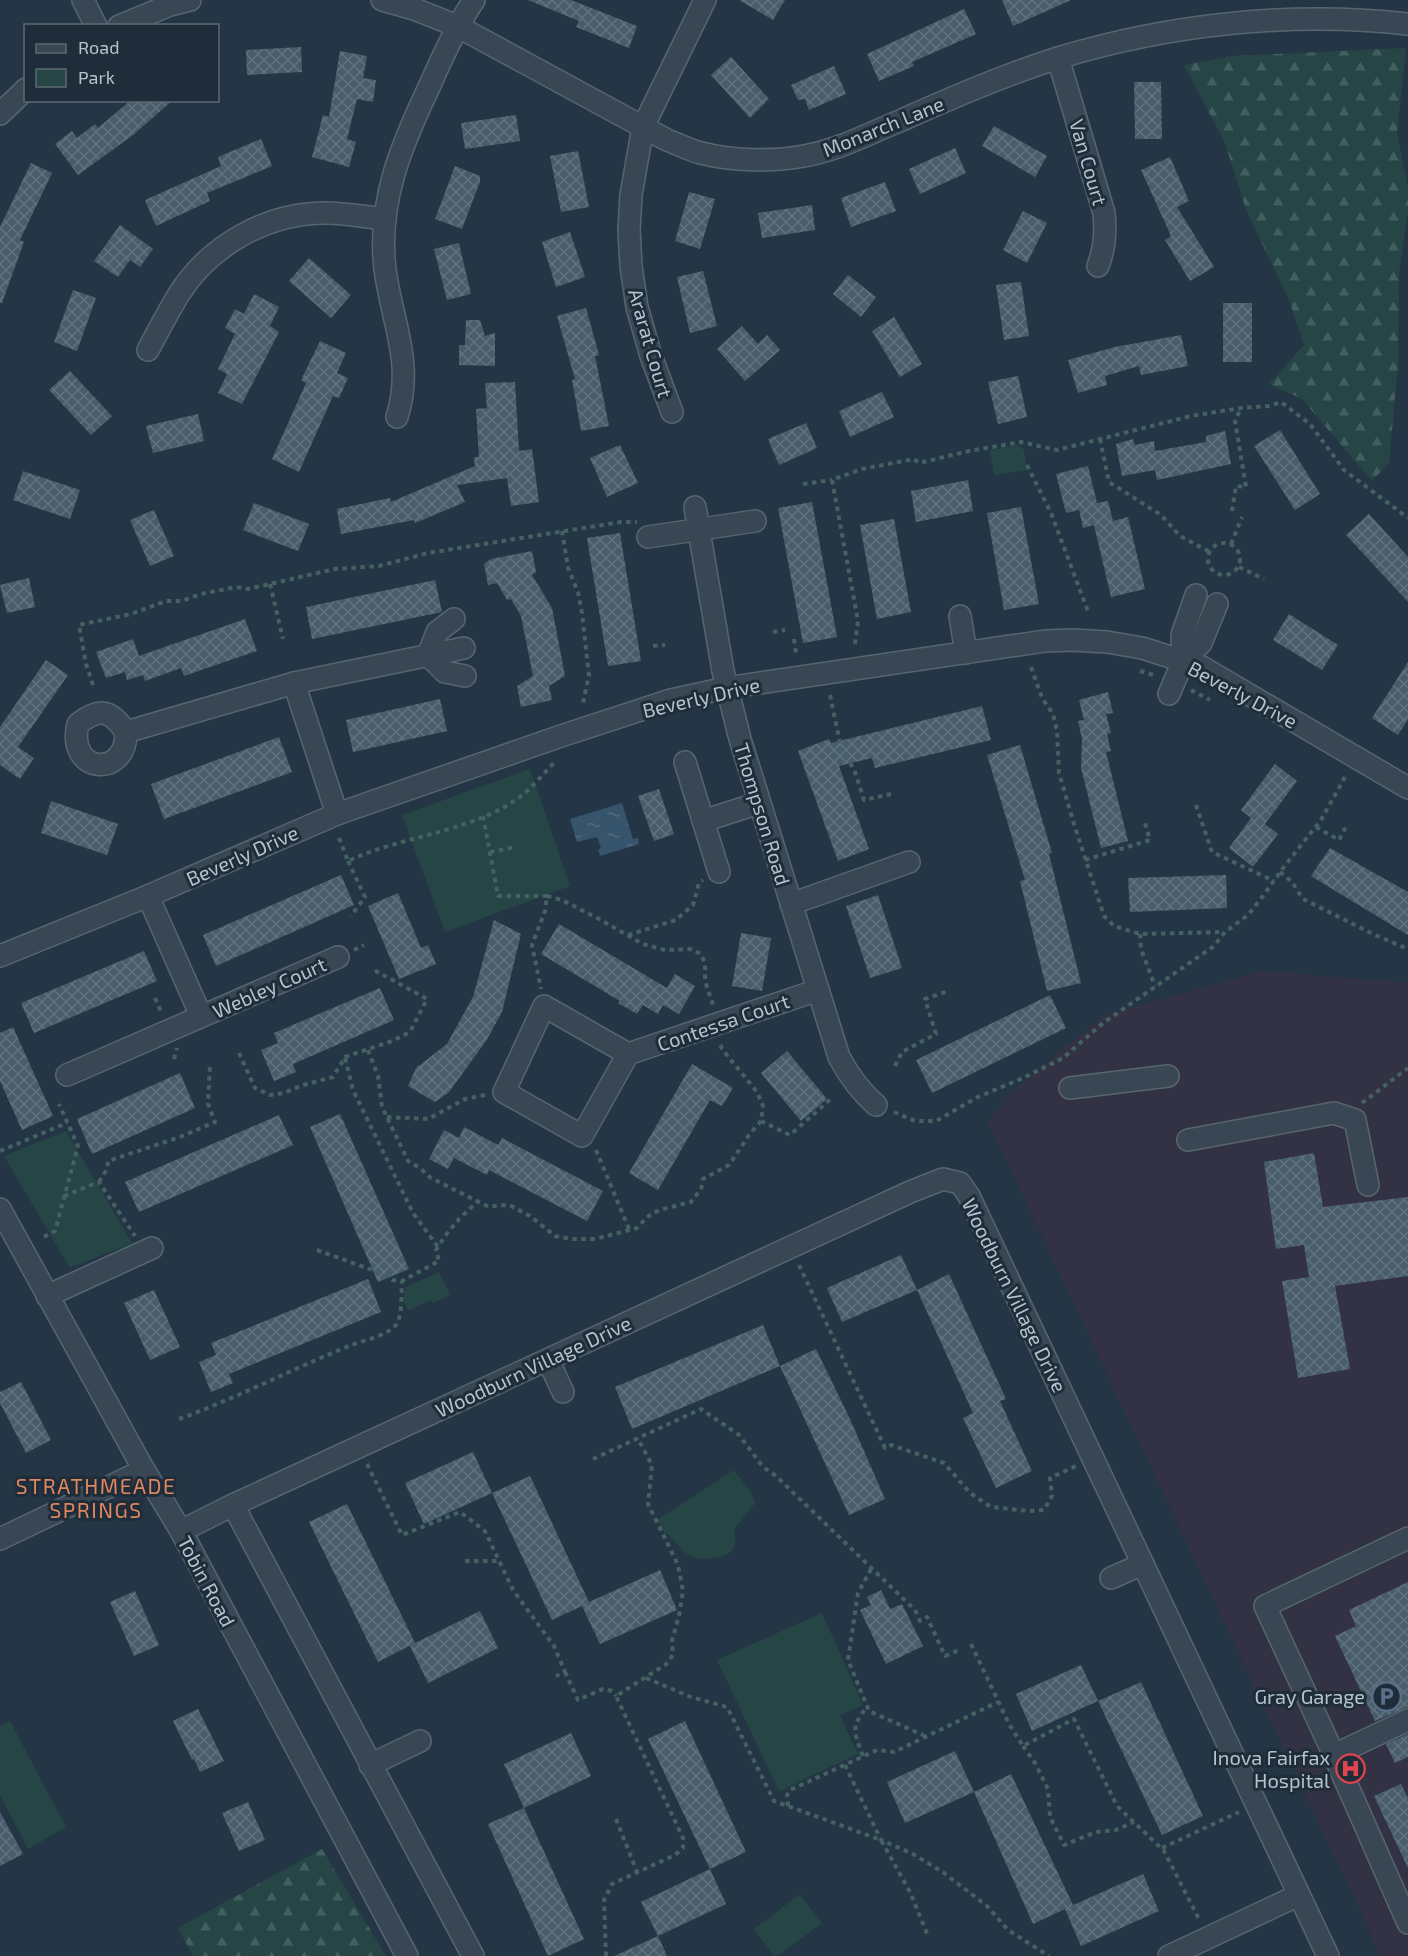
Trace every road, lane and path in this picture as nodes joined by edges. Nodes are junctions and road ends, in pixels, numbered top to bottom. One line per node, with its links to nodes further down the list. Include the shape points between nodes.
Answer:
1 (83, 0): 6 (street)
2 (190, 0): 7 (street)
3 (382, 0): 9 (street, Monarch Lane)
4 (474, 0): 9 (street)
5 (705, 0): 13 (street, Ararat Court)
6 (95, 24)
7 (124, 24)
8 (1408, 24): 10 (street, Monarch Lane, via 1346,20 1228,24 1133,38)
9 (457, 26): 13 (street, Monarch Lane); 14 (street, via 402,144 391,178)
10 (1058, 58): 13 (street, Monarch Lane, via 986,83 840,146 805,156 744,159 700,153); 15 (street, Van Court, via 1104,213 1106,233)
11 (24, 91): 12 (street)
12 (0, 114)
13 (643, 127): 18 (street, Ararat Court, via 631,195 631,266 637,307)
14 (385, 219): 16 (street, via 300,214 242,234 197,271); 19 (street, via 385,268 404,357 405,381)
15 (1098, 266)
16 (148, 350)
17 (1241, 408): 20 (path); 25 (path, via 1235,421 1246,487 1236,486); 27 (path, via 1281,402 1310,424 1344,470)
18 (672, 412)
19 (397, 417)
20 (1100, 439): 22 (path, via 1057,450 1021,442 919,463 914,459 862,469); 33 (path, via 1109,482 1161,515 1180,536)
21 (1027, 465): 39 (path, via 1051,513)
22 (832, 480): 23 (path); 46 (path, via 858,621)
23 (803, 484)
24 (695, 507): 30 (street, Thompson Road)
25 (1232, 511)
26 (1242, 518): 32 (path)
27 (1408, 518)
28 (755, 522): 30 (street)
29 (647, 530): 30 (street); 31 (path, via 621,522)
30 (699, 530): 58 (street, Thompson Road)
31 (562, 531): 36 (path, via 428,553 380,566 335,569); 61 (path, via 582,613 589,675)
32 (1231, 544): 33 (path, via 1218,544); 34 (path, via 1239,551)
33 (1210, 552): 34 (path, via 1209,566 1220,575 1233,573)
34 (1239, 567): 35 (path)
35 (1264, 579)
36 (270, 584): 44 (path); 57 (path, via 166,601 79,626)
37 (1196, 595): 53 (street, via 1182,635)
38 (1218, 604): 53 (street, via 1202,644)
39 (1089, 614)
40 (960, 616): 51 (street)
41 (454, 619): 52 (street, via 437,632)
42 (785, 630): 43 (path)
43 (773, 632)
44 (283, 639)
45 (794, 639): 50 (path)
46 (855, 644)
47 (665, 645): 48 (path)
48 (653, 646)
49 (464, 648): 52 (street)
50 (796, 652)
51 (966, 653): 53 (street, Beverly Drive, via 1072,639 1142,648); 58 (street, Beverly Drive)
52 (428, 655): 55 (street, via 445,672); 56 (street)
53 (1183, 662): 59 (street); 66 (street, Beverly Drive, via 1202,667)
54 (1031, 667): 79 (path, via 1042,698 1053,714 1059,773)
55 (465, 676)
56 (294, 683): 62 (street); 70 (street)
57 (93, 685)
58 (726, 688): 68 (street, Thompson Road); 70 (street, Beverly Drive, via 671,700 561,735)
59 (1169, 694)
60 (830, 695): 67 (path, via 842,752 854,769 864,800)
61 (583, 703)
62 (126, 732)
63 (685, 762): 72 (street)
64 (554, 763): 71 (path, via 525,793)
65 (1345, 777): 75 (path)
66 (1408, 788)
67 (891, 794)
68 (759, 803): 72 (street); 87 (street, Thompson Road)
69 (1196, 805): 84 (path, via 1212,852)
70 (337, 814): 85 (street, Beverly Drive)
71 (483, 816): 78 (path); 80 (path)
72 (704, 821): 82 (street)
73 (1145, 823): 79 (path, via 1150,840)
74 (1347, 825): 75 (path, via 1339,840)
75 (1316, 826): 83 (path)
76 (339, 838): 80 (path)
77 (514, 847): 78 (path)
78 (490, 852): 86 (path, via 498,896)
79 (1085, 860): 90 (path, via 1104,915 1114,926)
80 (348, 861): 88 (path, via 365,897)
81 (909, 862): 87 (street)
82 (719, 872): 91 (path, via 699,883 693,905 676,920)
83 (1280, 872): 84 (path); 92 (path, via 1303,899)
84 (1274, 881): 89 (path, via 1248,915)
85 (148, 896): 93 (street, Beverly Drive); 100 (street, Webley Court)
86 (547, 896): 91 (path); 99 (path, via 546,911 532,945)
87 (791, 904): 97 (street, Thompson Road)
88 (351, 916)
89 (1225, 932): 90 (path); 96 (path, via 1214,946)
90 (1140, 934): 96 (path, via 1141,949)
91 (627, 935): 101 (path, via 665,951 690,949 701,954)
92 (1408, 949)
93 (0, 956)
94 (338, 957): 100 (street, Webley Court)
95 (374, 970): 102 (path, via 427,999 410,1032)
96 (1155, 986): 115 (path, via 1062,1058 936,1121 915,1121)
97 (818, 990): 101 (street, Contessa Court); 115 (street, Thompson Road, via 844,1066 862,1093)
98 (948, 991): 107 (path, via 925,999 936,1035 902,1052)
99 (544, 1006): 104 (street); 112 (street)
100 (201, 1016): 109 (street, Webley Court)
101 (716, 1025): 104 (street, Contessa Court); 118 (path, via 722,1049 764,1106)
102 (368, 1050): 105 (path); 117 (path)
103 (239, 1053): 105 (path, via 255,1088 270,1095 333,1077)
104 (628, 1054): 120 (street)
105 (345, 1057): 131 (path, via 353,1090 413,1214)
106 (210, 1065): 123 (path, via 208,1104 216,1122 108,1161)
107 (895, 1066)
108 (1408, 1068): 116 (path)
109 (67, 1075)
110 (1168, 1076): 111 (street)
111 (1070, 1088)
112 (504, 1092): 117 (path, via 465,1099 428,1119); 120 (street, via 582,1136)
113 (832, 1098): 118 (path, via 790,1135)
114 (59, 1104): 119 (path)
115 (876, 1104)
116 (1356, 1113): 121 (street, via 1334,1113); 124 (street)
117 (387, 1117): 126 (path, via 408,1161 431,1178)
118 (761, 1121): 128 (path, via 729,1165 704,1179 691,1202 659,1210 637,1228)
119 (67, 1123): 122 (path); 125 (path, via 78,1146)
120 (586, 1127): 128 (path)
121 (1188, 1140)
122 (0, 1151)
123 (99, 1182): 125 (path); 130 (path)
124 (1368, 1185)
125 (64, 1196): 129 (path, via 55,1231)
126 (479, 1200): 128 (path, via 489,1207 511,1206 555,1236 595,1239); 131 (path)
127 (0, 1209): 135 (street, Tobin Road)
128 (629, 1229)
129 (44, 1237)
130 (147, 1246): 135 (street)
131 (438, 1247): 134 (path, via 439,1261)
132 (790, 1247): 136 (street, Woodburn Village Drive); 141 (path, via 885,1448 891,1445 944,1463 970,1493 992,1507 1029,1511 1044,1510 1052,1496 1050,1478); 141 (street, Woodburn Village Drive, via 943,1179 960,1183)
133 (317, 1250): 134 (path)
134 (402, 1281): 138 (path, via 395,1326)
135 (48, 1296): 143 (street, Tobin Road)
136 (548, 1360): 137 (street); 140 (street, Woodburn Village Drive)
137 (563, 1392)
138 (179, 1419)
139 (638, 1438): 142 (path); 151 (path, via 701,1409 739,1435 763,1467); 157 (path, via 652,1465 648,1504 678,1564 683,1591 672,1640 673,1654 668,1663)
140 (359, 1447): 144 (street, Woodburn Village Drive); 149 (path, via 402,1535 460,1512 485,1531)
141 (1093, 1458): 150 (street, Woodburn Village Drive)
142 (594, 1459)
143 (144, 1470): 145 (street, Tobin Road); 147 (street)
144 (233, 1505): 145 (street, Woodburn Village Drive); 168 (street)
145 (181, 1531): 180 (street, Tobin Road)
146 (1408, 1538): 165 (street, via 1265,1606)
147 (0, 1539)
148 (465, 1561): 149 (path)
149 (499, 1561): 155 (path, via 513,1590 554,1646)
150 (1143, 1564): 152 (street); 169 (street, Woodburn Village Drive)
151 (871, 1569): 154 (path, via 915,1610 920,1621 927,1617 945,1656); 160 (path, via 858,1593 848,1660)
152 (1111, 1578)
153 (971, 1644): 159 (path)
154 (959, 1650)
155 (565, 1672): 156 (path); 158 (path, via 578,1700 603,1689 612,1690)
156 (556, 1676)
157 (645, 1678): 158 (path); 170 (path, via 727,1707 774,1801)
158 (616, 1696): 175 (path, via 682,1838 683,1848 675,1855)
159 (998, 1702): 162 (path); 164 (path)
160 (867, 1706): 162 (path, via 869,1711); 166 (path, via 853,1731)
161 (1408, 1720): 165 (street)
162 (926, 1736): 166 (path, via 894,1752 877,1750)
163 (420, 1742): 168 (street)
164 (1023, 1746): 172 (path, via 1074,1719 1117,1806); 172 (path, via 1048,1789 1050,1817 1064,1845)
165 (1334, 1755): 177 (street)
166 (863, 1756): 167 (path)
167 (845, 1764): 170 (path, via 790,1790); 173 (path)
168 (370, 1765): 181 (street)
169 (1256, 1803): 174 (path); 176 (street, Woodburn Village Drive)
170 (788, 1807): 173 (path)
171 (616, 1819): 175 (path)
172 (1134, 1822): 174 (path)
173 (881, 1840): 178 (path, via 910,1892); 183 (path, via 944,1873 987,1906 1008,1930)
174 (1161, 1848): 179 (path)
175 (637, 1872): 182 (path, via 612,1884 604,1900)
176 (1299, 1895): 179 (street); 185 (street, Woodburn Village Drive)
177 (1408, 1923)
178 (928, 1936)
179 (1207, 1938): 184 (street)
180 (407, 1956)
181 (472, 1956)
182 (606, 1956)
183 (1049, 1956)
184 (1169, 1956)
185 (1328, 1956)

